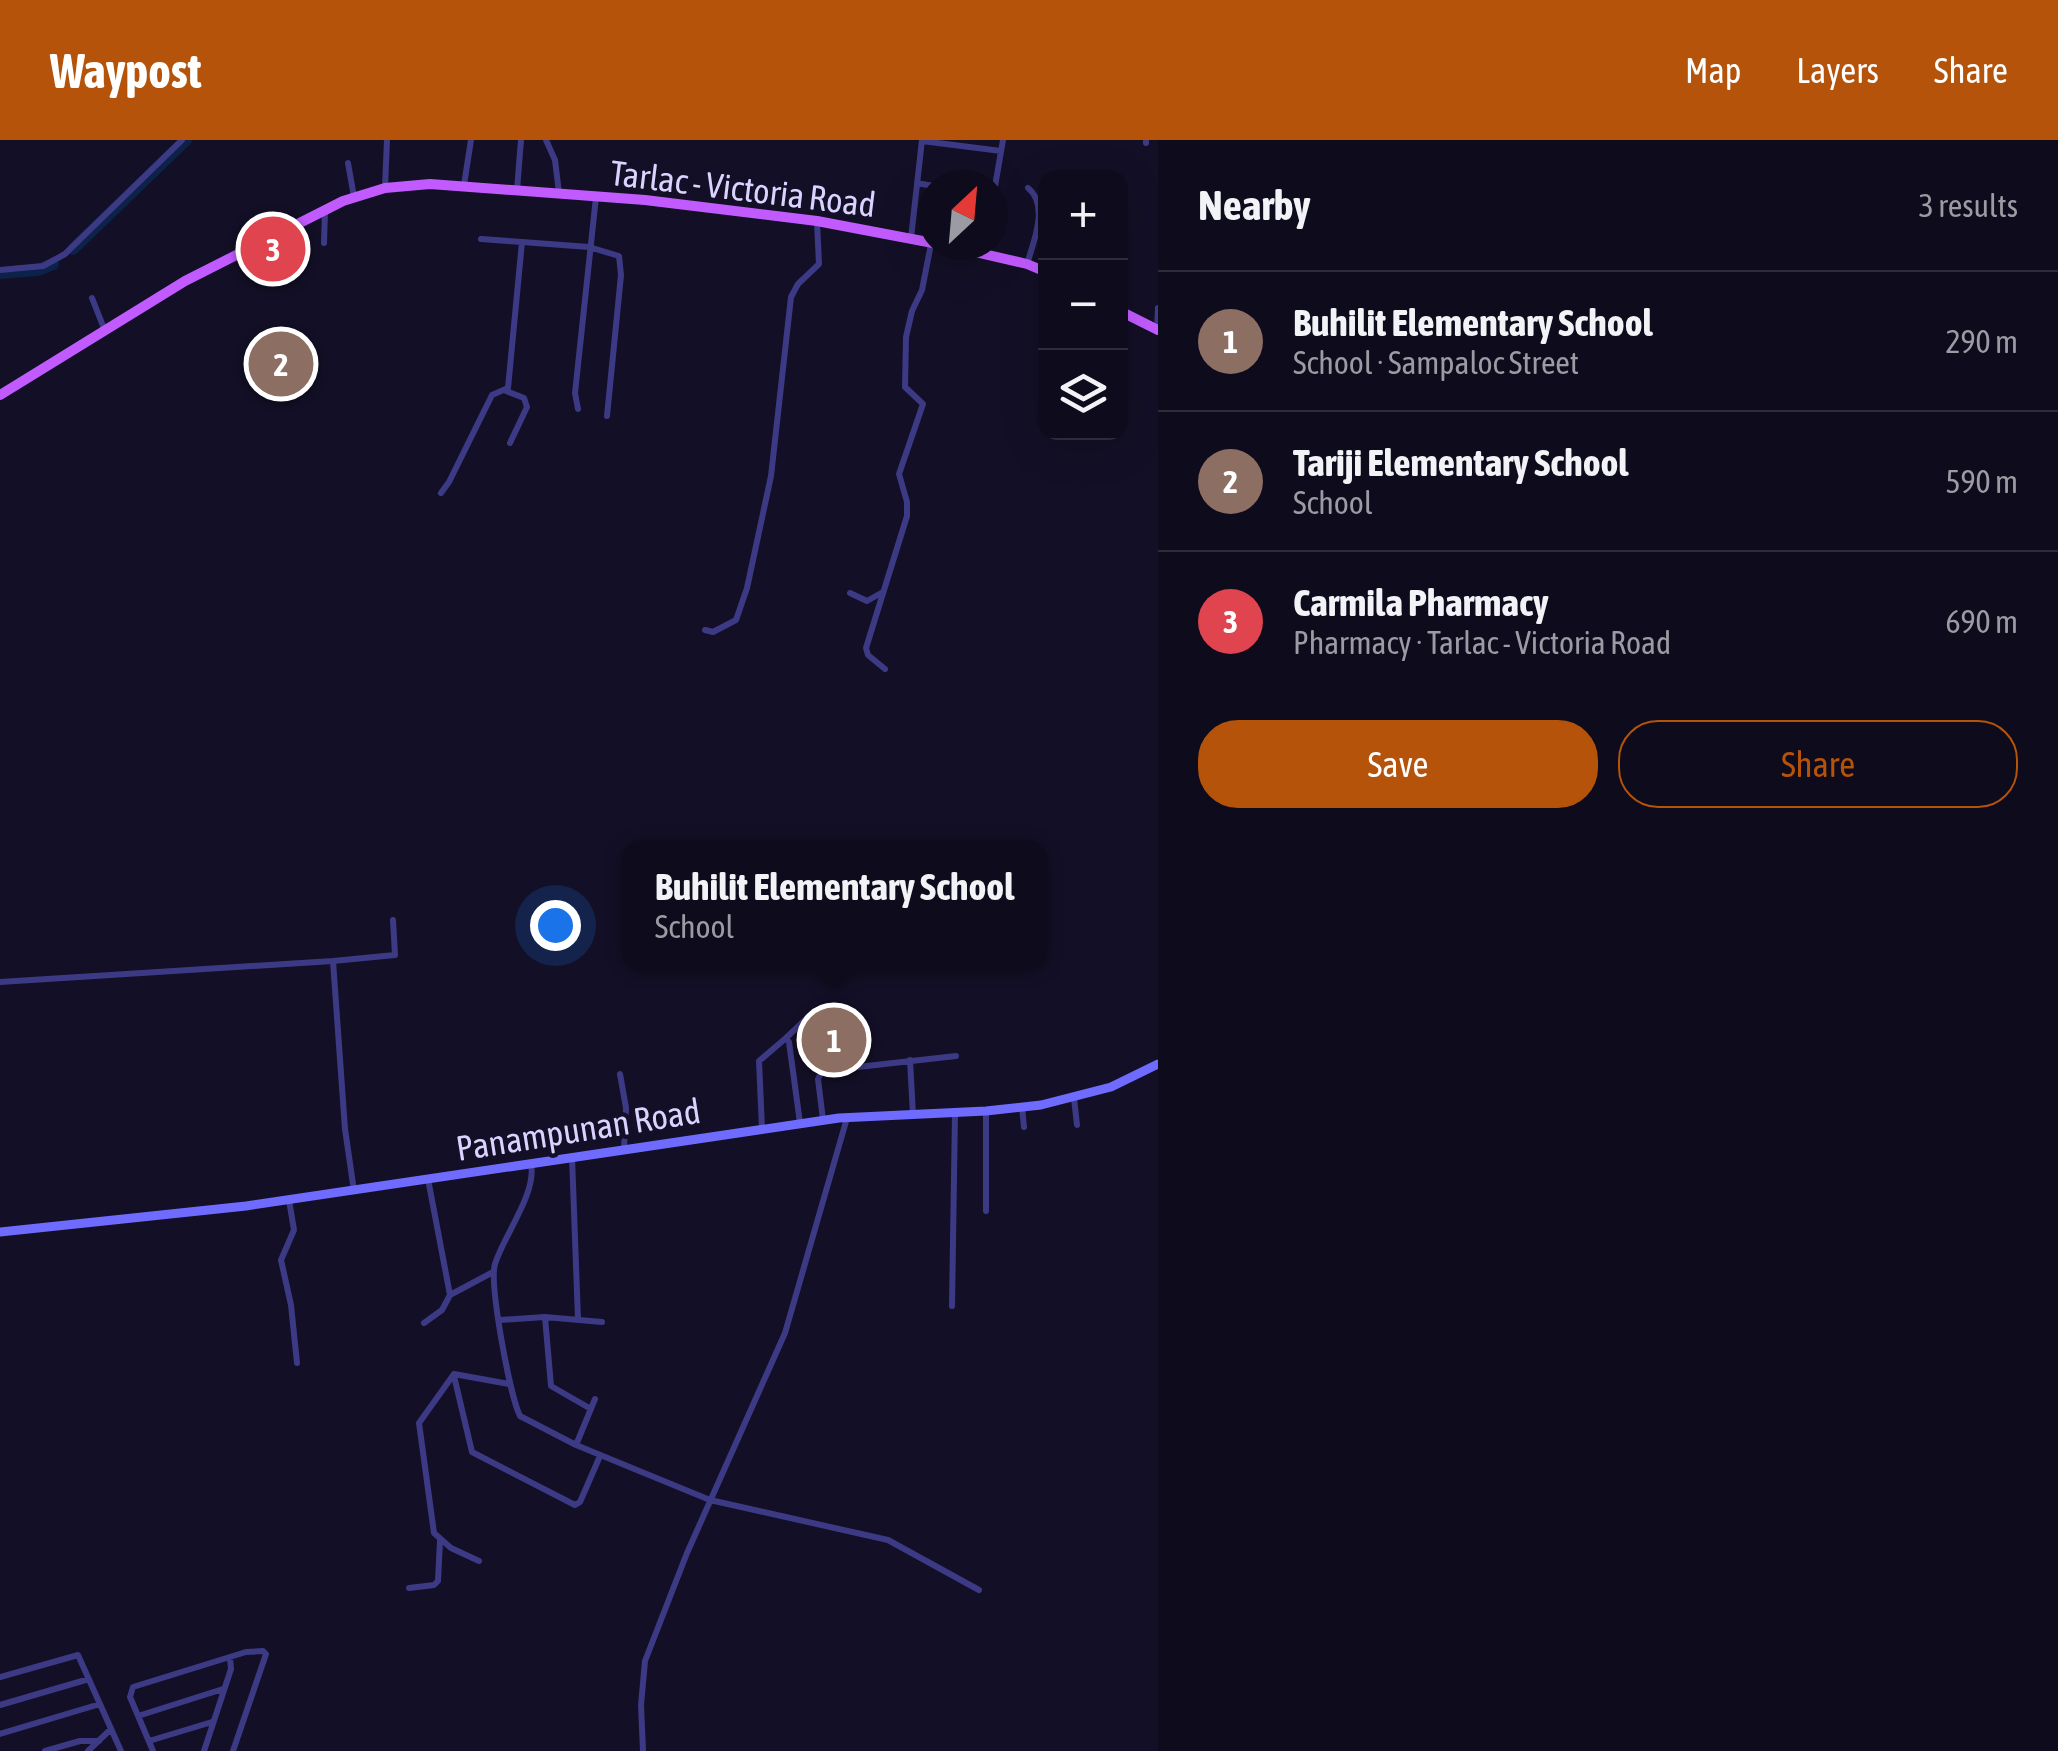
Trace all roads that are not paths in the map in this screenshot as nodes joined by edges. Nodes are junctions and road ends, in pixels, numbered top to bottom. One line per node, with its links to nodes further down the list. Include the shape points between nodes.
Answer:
1 (182, 140): 33 (street, via 65,254 43,266)
2 (386, 140): 13 (street)
3 (470, 140): 12 (street)
4 (522, 140): 15 (street)
5 (546, 140): 16 (street)
6 (1003, 140): 8 (street)
7 (922, 141): 8 (street); 11 (street)
8 (1001, 151): 10 (street)
9 (348, 163): 18 (street)
10 (998, 170)
11 (917, 183): 24 (street)
12 (464, 186): 13 (main road, Tarlac - Victoria Road); 15 (main road, Tarlac - Victoria Road)
13 (385, 188): 18 (main road, Tarlac - Victoria Road)
14 (1028, 188): 31 (street, via 1038,213)
15 (517, 190): 16 (main road, Tarlac - Victoria Road)
16 (559, 193): 17 (main road, Tarlac - Victoria Road)
17 (596, 197): 20 (main road, Tarlac - Victoria Road); 28 (street)
18 (354, 198): 19 (main road, Tarlac - Victoria Road)
19 (325, 210): 22 (main road, Tarlac - Victoria Road); 27 (street)
20 (816, 221): 24 (main road, Tarlac - Victoria Road); 47 (street, via 819,264 791,298 771,476 747,588 736,620)
21 (262, 222): 22 (street)
22 (270, 237): 38 (main road, Tarlac - Victoria Road)
23 (482, 239): 26 (street)
24 (911, 240): 25 (main road, Tarlac - Victoria Road)
25 (918, 241)
26 (522, 242): 28 (street); 39 (street)
27 (324, 243)
28 (588, 247): 41 (street); 42 (street, via 616,253 621,261)
29 (1008, 257): 31 (main road)
30 (928, 260): 45 (street, via 906,337 904,382 923,410 901,464 907,516)
31 (1027, 264): 32 (main road)
32 (1038, 269)
33 (0, 270)
34 (92, 298): 38 (street)
35 (1158, 308): 37 (street)
36 (1128, 315): 37 (main road)
37 (1157, 330)
38 (106, 332): 40 (main road, Tarlac - Victoria Road)
39 (506, 391): 43 (street, via 524,398 527,408); 44 (street, via 492,395)
40 (0, 395)
41 (578, 409)
42 (607, 416)
43 (510, 444)
44 (441, 494)
45 (884, 591): 46 (street, via 867,601); 48 (street, via 866,648)
46 (850, 593)
47 (705, 630)
48 (885, 668)
49 (393, 920): 50 (street, via 395,955)
50 (334, 961): 51 (street); 73 (street)
51 (0, 982)
52 (836, 1014): 53 (street, via 808,1017)
53 (786, 1038): 65 (street); 68 (street, via 758,1066)
54 (956, 1056): 55 (street)
55 (910, 1060): 62 (street); 64 (street, via 822,1071)
56 (1158, 1064): 58 (street, Panampunan Road)
57 (620, 1074): 69 (street)
58 (1074, 1098): 59 (street, Panampunan Road); 66 (street)
59 (1022, 1108): 60 (street, Panampunan Road); 67 (street)
60 (986, 1111): 61 (street, Panampunan Road); 75 (street)
61 (955, 1113): 62 (street, Panampunan Road); 79 (street)
62 (912, 1115): 63 (street, Panampunan Road)
63 (847, 1117): 64 (street, Panampunan Road); 92 (street, via 785,1333)
64 (823, 1120): 65 (street, Panampunan Road)
65 (800, 1123): 68 (street, Panampunan Road)
66 (1077, 1126)
67 (1024, 1127)
68 (762, 1128): 69 (street, Panampunan Road)
69 (624, 1149): 70 (street, Panampunan Road)
70 (572, 1157): 71 (street, Panampunan Road); 82 (street)
71 (531, 1164): 72 (street, Panampunan Road); 77 (street, via 530,1185)
72 (428, 1179): 73 (street, Panampunan Road); 78 (street)
73 (354, 1190): 74 (street, Panampunan Road)
74 (290, 1200): 76 (street, Panampunan Road); 85 (street, via 294,1230 281,1260)
75 (986, 1211)
76 (0, 1232)
77 (493, 1272): 78 (street); 81 (street)
78 (450, 1295): 84 (street)
79 (952, 1306)
80 (545, 1317): 81 (street); 82 (street); 89 (street, via 551,1386)
81 (500, 1320): 87 (street)
82 (578, 1320): 83 (street)
83 (602, 1322)
84 (424, 1324)
85 (297, 1364)
86 (454, 1374): 87 (street); 91 (street, via 468,1446 485,1461 575,1505); 93 (street, via 417,1432 431,1523)
87 (509, 1384): 90 (street, via 520,1416)
88 (595, 1398): 89 (street)
89 (591, 1409): 90 (street)
90 (576, 1445): 91 (street)
91 (600, 1456): 92 (street)
92 (710, 1500): 96 (street, via 874,1536); 115 (street, via 644,1661)
93 (440, 1540): 94 (street); 95 (street, via 438,1581)
94 (479, 1562)
95 (409, 1588)
96 (978, 1590)
97 (230, 1658): 100 (street); 103 (street, via 133,1687); 114 (street, via 256,1650 266,1654)
98 (0, 1676): 99 (street, via 78,1655)
99 (89, 1679): 101 (street); 102 (street)
100 (224, 1688): 103 (street); 104 (street)
101 (100, 1704): 105 (street); 106 (street)
102 (0, 1705)
103 (138, 1716): 108 (street)
104 (212, 1722): 108 (street); 113 (street)
105 (111, 1729): 107 (street); 111 (street)
106 (0, 1734)
107 (99, 1741): 109 (street); 110 (street)
108 (149, 1741): 112 (street)
109 (45, 1751)
110 (88, 1751)
111 (121, 1751)
112 (153, 1751)
113 (204, 1751)
114 (233, 1751)
115 (642, 1751)

